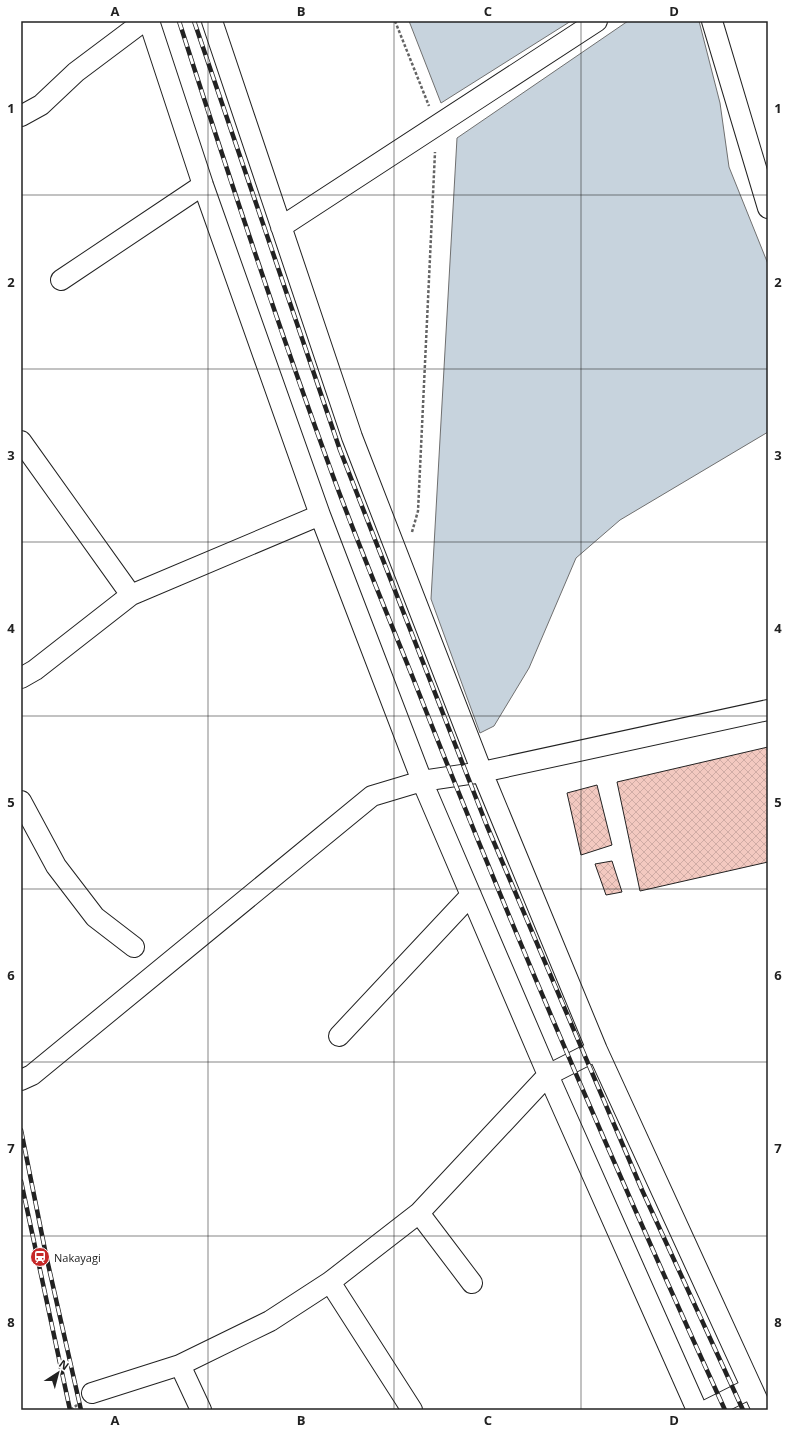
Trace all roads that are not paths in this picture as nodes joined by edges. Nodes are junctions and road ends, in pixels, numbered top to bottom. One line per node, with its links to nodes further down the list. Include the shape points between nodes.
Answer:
1 (144, 21): 6 (street, via 76,72 41,105)
2 (149, 21): 7 (street)
3 (212, 21): 9 (street)
4 (597, 21): 9 (street)
5 (712, 21): 8 (street)
6 (21, 116)
7 (203, 185): 10 (street); 12 (street)
8 (768, 208)
9 (281, 227): 16 (street, via 352,437)
10 (61, 280)
11 (21, 441): 13 (street)
12 (320, 515): 13 (street); 17 (street)
13 (131, 594): 14 (street, via 35,670)
14 (21, 678)
15 (768, 710): 16 (street)
16 (482, 772): 17 (street); 22 (street)
17 (422, 781): 19 (street); 24 (street, via 372,796 32,1075)
18 (21, 801): 20 (street, via 56,866 95,917)
19 (471, 895): 21 (street); 23 (street)
20 (134, 948)
21 (339, 1036)
22 (597, 1050): 23 (street); 29 (street)
23 (548, 1075): 25 (street); 33 (street)
24 (21, 1080)
25 (419, 1213): 26 (street); 27 (street)
26 (330, 1282): 28 (street, via 270,1321); 32 (street)
27 (472, 1283)
28 (180, 1365): 30 (street); 31 (street)
29 (751, 1388): 34 (street); 35 (street)
30 (92, 1393)
31 (201, 1410)
32 (412, 1410)
33 (697, 1410)
34 (708, 1410)
35 (762, 1410)

